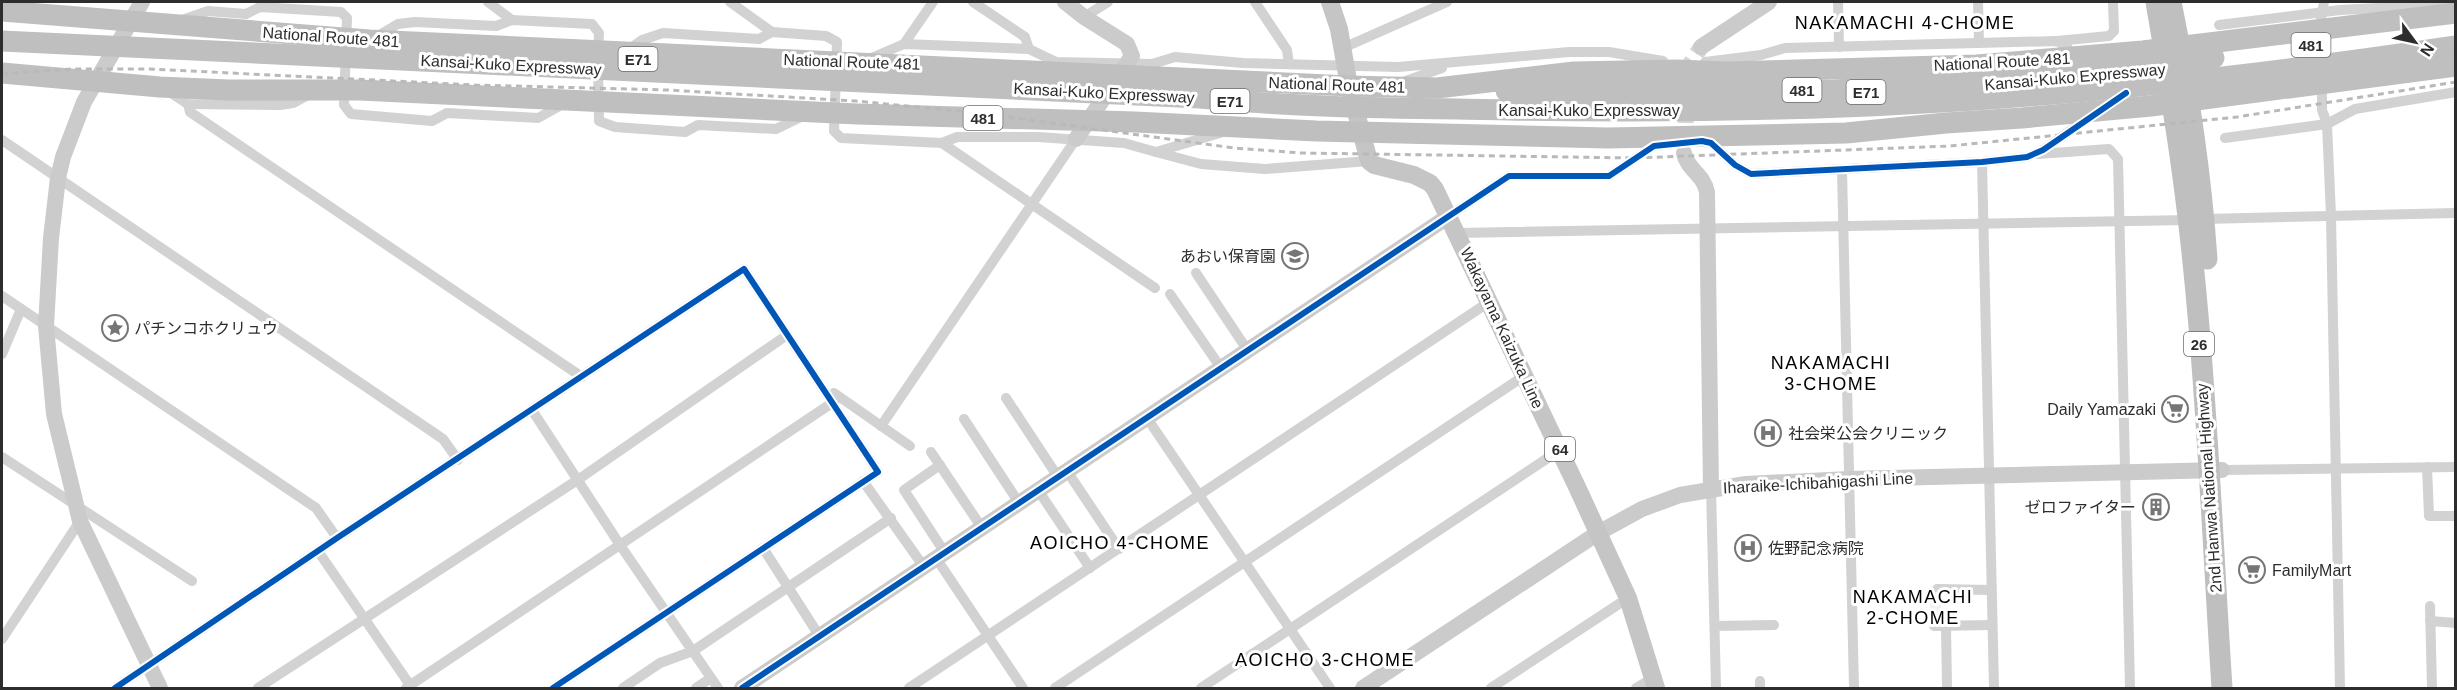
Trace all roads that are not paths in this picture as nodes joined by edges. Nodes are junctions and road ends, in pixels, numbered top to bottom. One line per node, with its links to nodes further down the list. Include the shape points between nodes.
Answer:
1 (142, 2): 24 (street)
2 (488, 2): 23 (street)
3 (730, 2): 28 (street)
4 (933, 2): 35 (street)
5 (973, 2): 40 (street, via 1025,37)
6 (1065, 2): 22 (street)
7 (1255, 2): 48 (street, via 1287,50)
8 (1330, 2): 51 (main road)
9 (1447, 2): 51 (street)
10 (1769, 2): 38 (street)
11 (1838, 2): 39 (street)
12 (1978, 2): 34 (street)
13 (2113, 2): 33 (street, via 2114,31 2109,36)
14 (2156, 2): 47 (highway, 2nd Hanwa National Highway / 26)
15 (2171, 2): 47 (highway, 2nd Hanwa National Highway / 26)
16 (2451, 2): 19 (street)
17 (257, 4): 27 (street, via 246,14 208,11); 30 (street, via 341,12 347,18)
18 (1101, 4): 22 (street)
19 (2324, 7): 25 (street); 36 (street)
20 (3, 13): 24 (highway, National Route 481 / 481); 67 (highway, Kansai-Kuko Expressway / E71)
21 (2456, 13): 49 (highway, National Route 481 / 481, via 2153,50)
22 (1084, 17): 52 (street, via 1127,44 1132,56)
23 (512, 20): 31 (street, via 496,26 398,24); 41 (street, via 592,24 599,33)
24 (129, 23): 27 (highway, National Route 481 / 481); 57 (street)
25 (2219, 25)
26 (2456, 25): 36 (highway, 481)
27 (167, 26): 30 (highway, National Route 481 / 481)
28 (772, 32): 42 (street, via 759,39 663,33); 45 (street, via 826,36 837,42)
29 (2456, 33): 67 (highway, Kansai-Kuko Expressway / E71, via 2156,71 1867,92 1720,97)
30 (346, 39): 31 (highway, National Route 481 / 481); 64 (street)
31 (369, 40): 41 (highway, National Route 481 / 481)
32 (2, 41): 67 (highway, Kansai-Kuko Expressway / E71, via 1188,97)
33 (2057, 41): 34 (street); 54 (street, via 2067,47)
34 (1979, 43): 39 (street)
35 (904, 44): 40 (street); 46 (street)
36 (2321, 44): 47 (highway, 481); 53 (street)
37 (2456, 46): 67 (highway, Kansai-Kuko Expressway / E71, via 2313,67 2028,96 1854,106 1598,111)
38 (1701, 47)
39 (1839, 47): 44 (street, via 1785,48 1712,62 1655,61 1609,52)
40 (1029, 49): 52 (street, via 1056,62)
41 (598, 52): 42 (highway, National Route 481 / 481); 69 (street)
42 (622, 53): 45 (highway, National Route 481 / 481)
43 (2456, 55): 53 (highway, 481)
44 (1514, 58): 51 (street); 61 (street, via 1438,69)
45 (836, 61): 46 (highway, National Route 481 / 481); 72 (street)
46 (863, 62): 52 (highway, National Route 481 / 481)
47 (2175, 62): 54 (highway, 481); 60 (highway, 2nd Hanwa National Highway / 26)
48 (1289, 64): 51 (street); 52 (street, via 1175,57)
49 (1977, 65): 56 (highway); 62 (highway, National Route 481 / 481, via 1574,72)
50 (2456, 66): 73 (highway, 481, via 2151,106 2022,118)
51 (1346, 67): 52 (highway, National Route 481 / 481); 61 (highway, National Route 481 / 481); 77 (main road)
52 (1123, 69): 76 (street)
53 (2321, 70): 60 (highway, 481); 74 (street, via 2322,110)
54 (2086, 72): 58 (highway, 481)
55 (2, 73): 57 (highway, 481)
56 (1825, 80): 58 (highway); 67 (highway, via 1348,81)
57 (96, 81): 59 (highway, 481); 87 (street, via 75,125)
58 (1934, 85): 62 (highway, 481, via 1636,92)
59 (160, 87): 63 (highway, 481); 70 (street)
60 (2178, 87): 66 (highway, 481); 92 (highway, 2nd Hanwa National Highway / 26)
61 (1389, 88): 62 (highway, National Route 481 / 481)
62 (1437, 88)
63 (316, 90): 64 (highway, 481); 70 (street, via 293,103 280,105)
64 (344, 90): 68 (highway, 481); 68 (street, via 344,105 351,114 432,121 447,113 538,118)
65 (2456, 92): 74 (street, via 2355,109)
66 (2126, 93): 73 (highway, 481); 83 (street)
67 (1271, 96): 73 (highway, via 1328,115 1431,123 1602,126)
68 (568, 101): 69 (highway, 481)
69 (597, 103): 71 (highway, 481); 71 (street, via 598,121 615,128 685,132 698,125 776,129)
70 (188, 104): 109 (street, via 190,112)
71 (811, 112): 72 (highway, 481)
72 (834, 113): 76 (highway, 481); 80 (street, via 834,130 841,138)
73 (1953, 118): 77 (highway, 481, via 1577,118 1452,135)
74 (2327, 124): 78 (street); 91 (street)
75 (1259, 128): 76 (highway, 481); 77 (highway, 481); 81 (street, via 1216,134)
76 (1082, 130): 80 (street, via 957,137); 81 (street); 88 (street)
77 (1361, 131): 84 (main road)
78 (2225, 138)
79 (2, 140): 87 (street)
80 (942, 143): 88 (street)
81 (1156, 152): 84 (street, via 1201,164 1265,169)
82 (1684, 153): 96 (street, via 1685,160 1705,182)
83 (2032, 154): 85 (street); 93 (street, via 2109,149 2118,159)
84 (1369, 161): 90 (main road, Wakayama Kaizuka Line / 64, via 1430,183)
85 (1982, 162): 86 (street); 94 (street)
86 (1842, 170): 90 (street, via 1751,174 1711,143 1654,146 1609,176 1509,176); 95 (street)
87 (58, 178): 104 (street); 121 (street, via 443,439)
88 (1031, 204): 99 (street); 116 (street)
89 (2456, 213): 91 (street)
90 (1449, 216): 97 (main road, Wakayama Kaizuka Line / 64); 106 (street)
91 (2331, 216): 92 (street); 125 (street)
92 (2196, 219): 93 (street); 126 (highway, 2nd Hanwa National Highway / 26)
93 (2118, 221): 94 (street); 127 (street)
94 (1984, 223): 95 (street); 129 (street)
95 (1844, 226): 96 (street); 130 (street)
96 (1707, 228): 97 (street); 133 (street)
97 (1457, 233): 102 (main road, Wakayama Kaizuka Line / 64)
98 (1196, 273): 106 (street)
99 (1155, 288)
100 (1170, 294): 108 (street)
101 (2, 296): 103 (street)
102 (1489, 302): 110 (main road, Wakayama Kaizuka Line / 64); 135 (street)
103 (21, 309): 104 (street); 107 (street)
104 (46, 326): 137 (street, via 54,414); 142 (street, via 316,508)
105 (787, 335): 109 (street, via 744,269); 112 (street); 131 (street)
106 (1248, 351): 108 (street)
107 (2, 354)
108 (1221, 368): 114 (street)
109 (582, 376): 113 (street)
110 (1524, 376): 118 (main road, Wakayama Kaizuka Line / 64); 148 (street)
111 (1006, 398): 128 (street)
112 (835, 400): 116 (street); 132 (street, via 878,472); 143 (street)
113 (532, 410): 121 (street); 131 (street)
114 (1148, 418): 128 (street); 135 (street)
115 (964, 419): 136 (street)
116 (881, 426): 117 (street)
117 (910, 446)
118 (1560, 450): 141 (main road, Wakayama Kaizuka Line / 64); 163 (street)
119 (931, 452): 122 (street)
120 (2, 457): 137 (street)
121 (458, 460): 142 (street)
122 (940, 465): 140 (street); 147 (street, via 904,490)
123 (2456, 466): 124 (street)
124 (2427, 467): 125 (street); 138 (street, via 2429,516)
125 (2335, 469): 126 (street); 195 (street)
126 (2215, 470): 127 (street, Iharaike-Ichibahigashi Line); 193 (highway, 2nd Hanwa National Highway / 26); 194 (highway, 2nd Hanwa National Highway / 26)
127 (2125, 473): 129 (street, Iharaike-Ichibahigashi Line); 192 (street)
128 (1062, 474): 134 (street); 145 (street)
129 (1989, 475): 130 (street, Iharaike-Ichibahigashi Line); 153 (street)
130 (1849, 478): 133 (street, Iharaike-Ichibahigashi Line); 189 (street)
131 (579, 479): 143 (street); 157 (street)
132 (863, 481): 139 (street); 144 (street)
133 (1711, 489): 141 (street, Iharaike-Ichibahigashi Line, via 1660,502); 162 (street)
134 (1038, 490): 136 (street); 149 (street)
135 (1200, 494): 145 (street); 148 (street)
136 (1019, 503): 140 (street)
137 (79, 514): 150 (street); 166 (street); 168 (street)
138 (2456, 516)
139 (891, 518): 147 (street); 151 (street)
140 (982, 528): 147 (street)
141 (1598, 533): 154 (main road, Wakayama Kaizuka Line / 64); 185 (street, Iharaike-Ichibahigashi Line)
142 (337, 538): 146 (street)
143 (620, 544): 156 (street); 174 (street)
144 (763, 548): 151 (street); 156 (street)
145 (1119, 549): 149 (street)
146 (318, 551): 157 (street); 168 (street)
147 (935, 559): 164 (street); 165 (street)
148 (1245, 562): 163 (street); 182 (street)
149 (1090, 568): 164 (street)
150 (192, 581)
151 (789, 588): 165 (street); 167 (street)
152 (1937, 589): 153 (street)
153 (1991, 590): 161 (street)
154 (1628, 598): 170 (main road, Wakayama Kaizuka Line / 64); 186 (street)
155 (2430, 606): 158 (street)
156 (666, 612): 167 (street); 175 (street)
157 (363, 618): 173 (street); 174 (street)
158 (2430, 621): 159 (street); 196 (street)
159 (2456, 622)
160 (1774, 625): 162 (street)
161 (1992, 625): 190 (street, via 1940,626); 191 (street)
162 (1715, 626): 188 (street)
163 (1289, 630): 183 (street); 184 (street)
164 (988, 636): 180 (street); 181 (street)
165 (820, 637): 179 (street)
166 (2, 639)
167 (693, 651): 169 (street); 176 (street, via 660,663)
168 (150, 666): 171 (street); 172 (street)
169 (711, 678): 177 (street); 178 (street)
170 (1654, 683): 187 (street)
171 (115, 688)
172 (160, 688)
173 (258, 688)
174 (410, 688)
175 (553, 688)
176 (623, 688)
177 (696, 688)
178 (718, 688)
179 (742, 688)
180 (909, 688)
181 (1023, 688)
182 (1056, 688)
183 (1201, 688)
184 (1330, 688)
185 (1363, 688)
186 (1491, 688)
187 (1636, 688)
188 (1716, 688)
189 (1854, 688)
190 (1947, 688)
191 (1994, 688)
192 (2130, 688)
193 (2222, 688)
194 (2236, 688)
195 (2340, 688)
196 (2432, 688)

